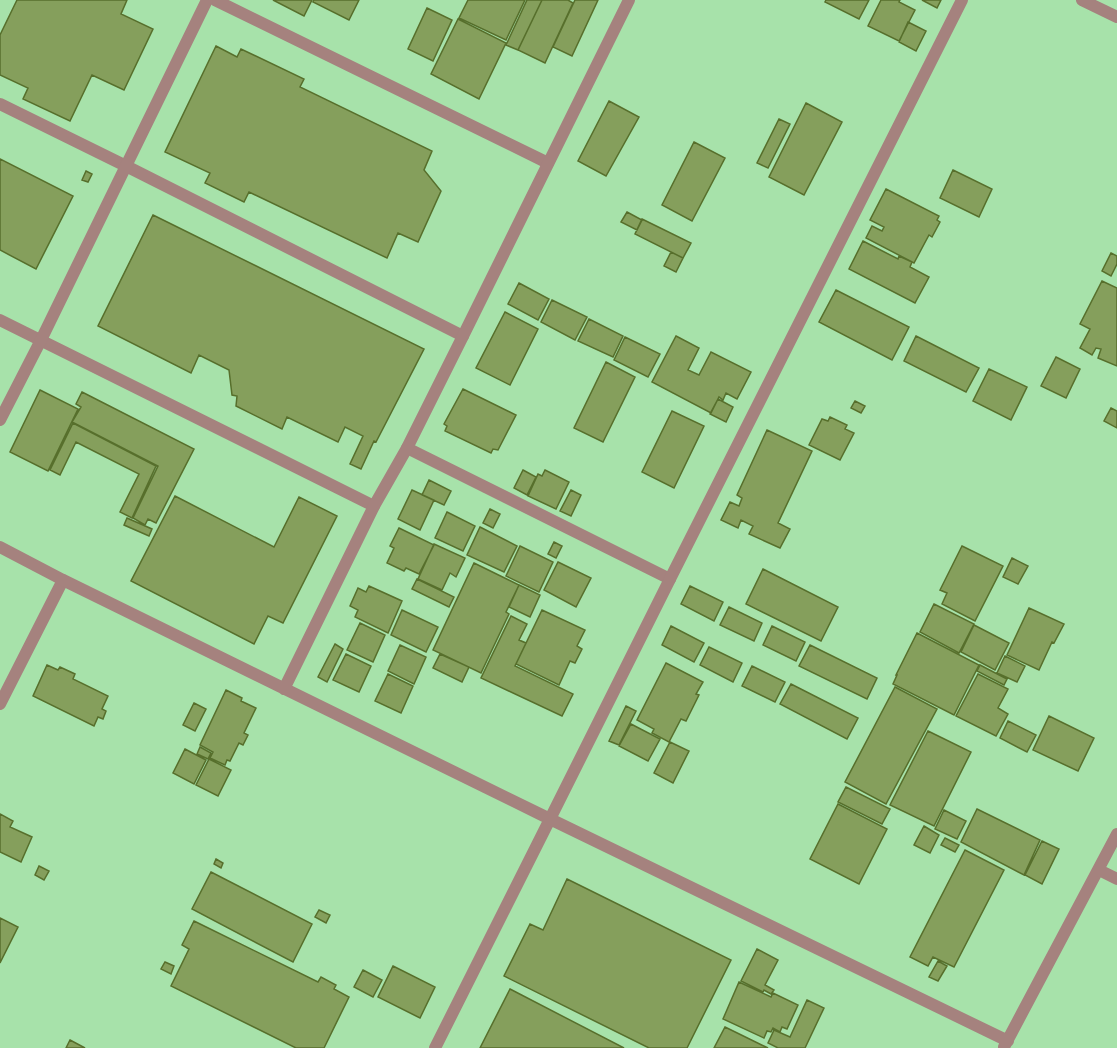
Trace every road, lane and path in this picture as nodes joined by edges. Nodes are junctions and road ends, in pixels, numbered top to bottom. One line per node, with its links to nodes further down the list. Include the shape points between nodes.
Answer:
1 (207, 0): 9 (street)
2 (215, 0): 8 (street)
3 (629, 0): 8 (street)
4 (962, 0): 17 (street)
5 (1082, 0): 6 (street)
6 (1117, 17)
7 (0, 104): 9 (street)
8 (548, 163): 11 (street)
9 (126, 166): 11 (street); 12 (street)
10 (0, 320): 12 (street)
11 (463, 336): 14 (street)
12 (41, 340): 13 (street); 15 (street)
13 (0, 420)
14 (407, 448): 15 (street); 17 (street)
15 (374, 506): 19 (street)
16 (0, 547): 18 (street)
17 (670, 579): 21 (street)
18 (63, 580): 19 (street); 20 (street)
19 (284, 688): 21 (street)
20 (0, 704)
21 (550, 819): 25 (street); 26 (street)
22 (1117, 834): 23 (street)
23 (1099, 870): 24 (street); 25 (street)
24 (1117, 879)
25 (1006, 1044)
26 (435, 1048)

